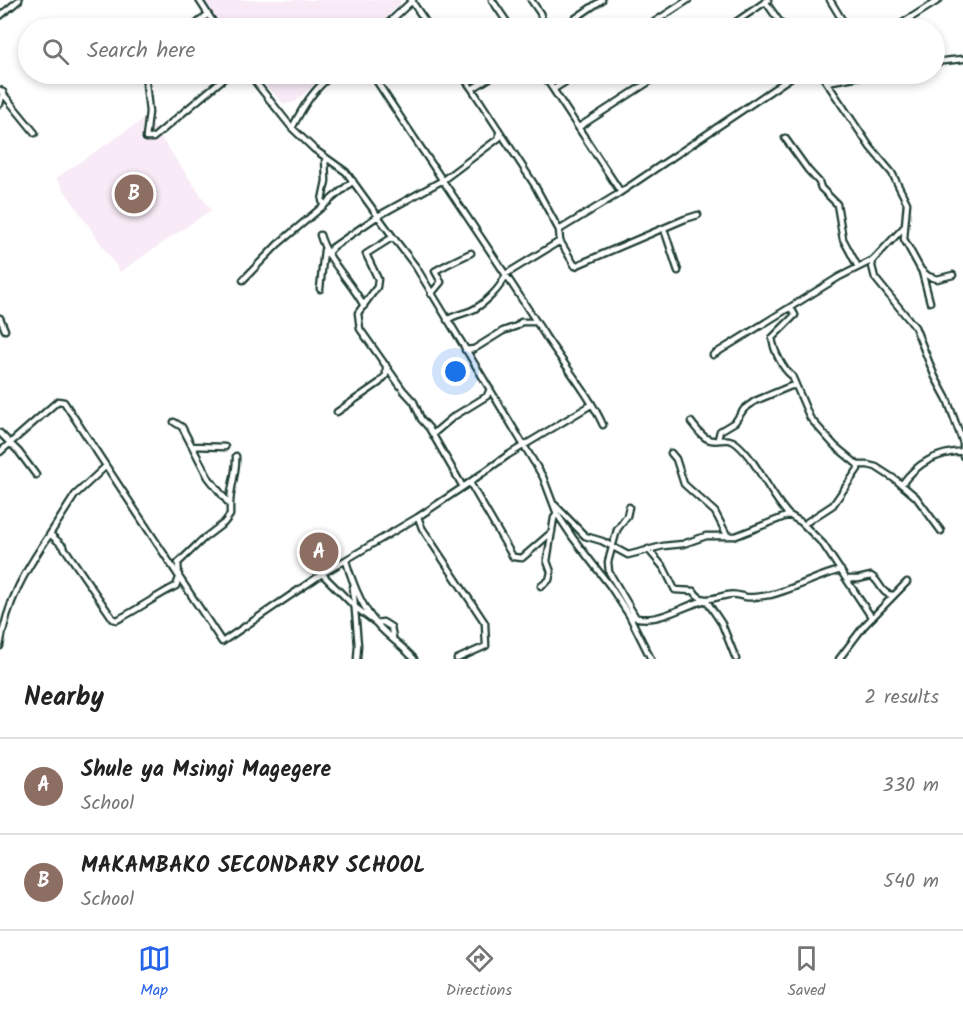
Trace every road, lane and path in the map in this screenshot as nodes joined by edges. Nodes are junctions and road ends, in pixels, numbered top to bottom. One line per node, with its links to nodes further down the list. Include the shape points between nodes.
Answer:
1 (19, 0): 14 (street)
2 (199, 0): 13 (street)
3 (492, 0): 19 (street)
4 (531, 0): 20 (street)
5 (588, 0): 12 (street)
6 (602, 0): 12 (street)
7 (688, 0): 22 (street)
8 (830, 0): 25 (street)
9 (939, 0): 26 (street)
10 (412, 1): 17 (street); 18 (street)
11 (766, 1): 23 (street); 24 (street)
12 (592, 7): 21 (street)
13 (208, 14): 15 (street); 16 (street)
14 (0, 16)
15 (203, 18)
16 (211, 18)
17 (394, 18)
18 (423, 18)
19 (504, 18)
20 (542, 18)
21 (576, 18)
22 (660, 18)
23 (741, 18)
24 (777, 18)
25 (842, 18)
26 (910, 18)
27 (963, 59): 28 (street)
28 (945, 61)
29 (146, 84): 30 (street, via 146,138 153,138)
30 (216, 84)
31 (257, 84): 46 (street)
32 (320, 84): 46 (street)
33 (379, 84): 51 (street)
34 (468, 84): 41 (street)
35 (480, 84): 41 (street)
36 (550, 84): 42 (street)
37 (562, 84): 42 (street)
38 (645, 84): 45 (street)
39 (781, 84): 53 (street)
40 (828, 84): 57 (street, via 904,194)
41 (472, 89): 47 (street)
42 (554, 89): 45 (street)
43 (2, 91): 44 (street); 48 (street)
44 (0, 104)
45 (579, 126): 53 (street)
46 (292, 128): 50 (street)
47 (499, 130): 51 (street, via 499,138); 59 (street)
48 (35, 133)
49 (785, 138): 67 (street, via 837,204 843,239)
50 (325, 157): 52 (street); 54 (street)
51 (443, 180): 55 (street); 70 (street)
52 (353, 181): 54 (street); 55 (street)
53 (620, 191): 59 (street)
54 (324, 206): 72 (street)
55 (378, 216): 61 (street); 65 (street)
56 (698, 216): 58 (street)
57 (905, 226): 66 (street); 68 (street, via 904,239)
58 (664, 229): 62 (street, via 575,266); 69 (street)
59 (559, 230): 62 (street)
60 (320, 235): 63 (street)
61 (393, 237): 74 (street); 76 (street, via 366,254 378,279)
62 (560, 241): 70 (street)
63 (324, 247): 65 (street); 73 (street)
64 (471, 253): 74 (street, via 435,271 441,282)
65 (327, 254): 76 (street)
66 (873, 260): 67 (street); 96 (street, via 875,278 915,327)
67 (858, 267): 77 (street)
68 (921, 270): 71 (street, via 937,279); 75 (street)
69 (678, 271)
70 (507, 274): 79 (street, via 498,290 470,311); 80 (street)
71 (953, 275)
72 (243, 280)
73 (320, 289)
74 (431, 294): 79 (street)
75 (930, 302)
76 (364, 306): 84 (street, via 358,314 360,329)
77 (791, 308): 83 (street); 85 (street, via 795,315 772,338 773,348)
78 (0, 318): 81 (street)
79 (447, 320): 82 (street)
80 (537, 322): 82 (street, via 521,322 474,349); 87 (street)
81 (5, 330)
82 (465, 350): 86 (street)
83 (713, 355)
84 (386, 365): 88 (street, via 386,375 379,383); 93 (street)
85 (796, 386): 94 (street, via 755,401 720,431); 105 (street, via 815,424)
86 (490, 389): 93 (street, via 487,396); 98 (street)
87 (591, 405): 91 (street); 98 (street)
88 (337, 412)
89 (174, 422): 97 (street, via 182,427)
90 (691, 422): 94 (street, via 708,439)
91 (603, 425)
92 (0, 433): 95 (street)
93 (432, 434): 110 (street)
94 (718, 439): 115 (street, via 730,439 741,448)
95 (10, 443): 101 (street); 106 (street, via 58,401 64,402); 107 (street)
96 (963, 443): 100 (street)
97 (192, 446): 99 (street); 112 (street, via 208,477)
98 (524, 446): 108 (street); 111 (street)
99 (225, 447)
100 (963, 451): 104 (street); 109 (street, via 925,461)
101 (0, 452)
102 (671, 453): 121 (street, via 684,484 715,512)
103 (236, 456): 112 (street)
104 (963, 456)
105 (858, 465): 109 (street, via 876,467); 117 (street, via 833,505)
106 (105, 466): 120 (street, via 75,495); 127 (street)
107 (36, 475)
108 (470, 483): 110 (street); 119 (street, via 513,556 522,558)
109 (902, 484): 118 (street)
110 (463, 487): 116 (street)
111 (553, 503): 114 (street); 122 (street, via 585,536)
112 (230, 505): 127 (street, via 230,515 224,523 177,563)
113 (629, 507): 122 (street)
114 (557, 514): 119 (street); 135 (street)
115 (789, 515): 121 (street, via 749,532); 125 (street, via 814,534)
116 (418, 517): 124 (street); 142 (street, via 485,623 486,646)
117 (807, 522)
118 (941, 531)
119 (552, 532): 131 (street, via 547,561 551,572 549,580)
120 (50, 534): 127 (street, via 63,546 113,619 176,586); 139 (street, via 12,597)
121 (727, 535): 123 (street)
122 (613, 547): 123 (street, via 628,555); 136 (street, via 609,573)
123 (648, 549): 133 (street, via 675,590 694,591)
124 (346, 561): 126 (street); 130 (street)
125 (841, 570): 128 (street); 133 (street, via 769,595 729,594)
126 (322, 574): 127 (street, via 222,642); 134 (street)
127 (179, 578)
128 (847, 579): 132 (street, via 870,576 883,592); 137 (street)
129 (907, 582): 132 (street)
130 (353, 584): 134 (street); 138 (street)
131 (541, 586)
132 (894, 595): 137 (street)
133 (706, 600): 136 (street, via 668,616); 144 (street, via 722,624)
134 (355, 607): 138 (street); 140 (street)
135 (629, 615): 136 (street); 143 (street)
136 (637, 618)
137 (872, 618): 145 (street)
138 (376, 623): 141 (street)
139 (0, 646)
140 (357, 659)
141 (414, 659)
142 (457, 659)
143 (651, 659)
144 (736, 659)
145 (839, 659)

